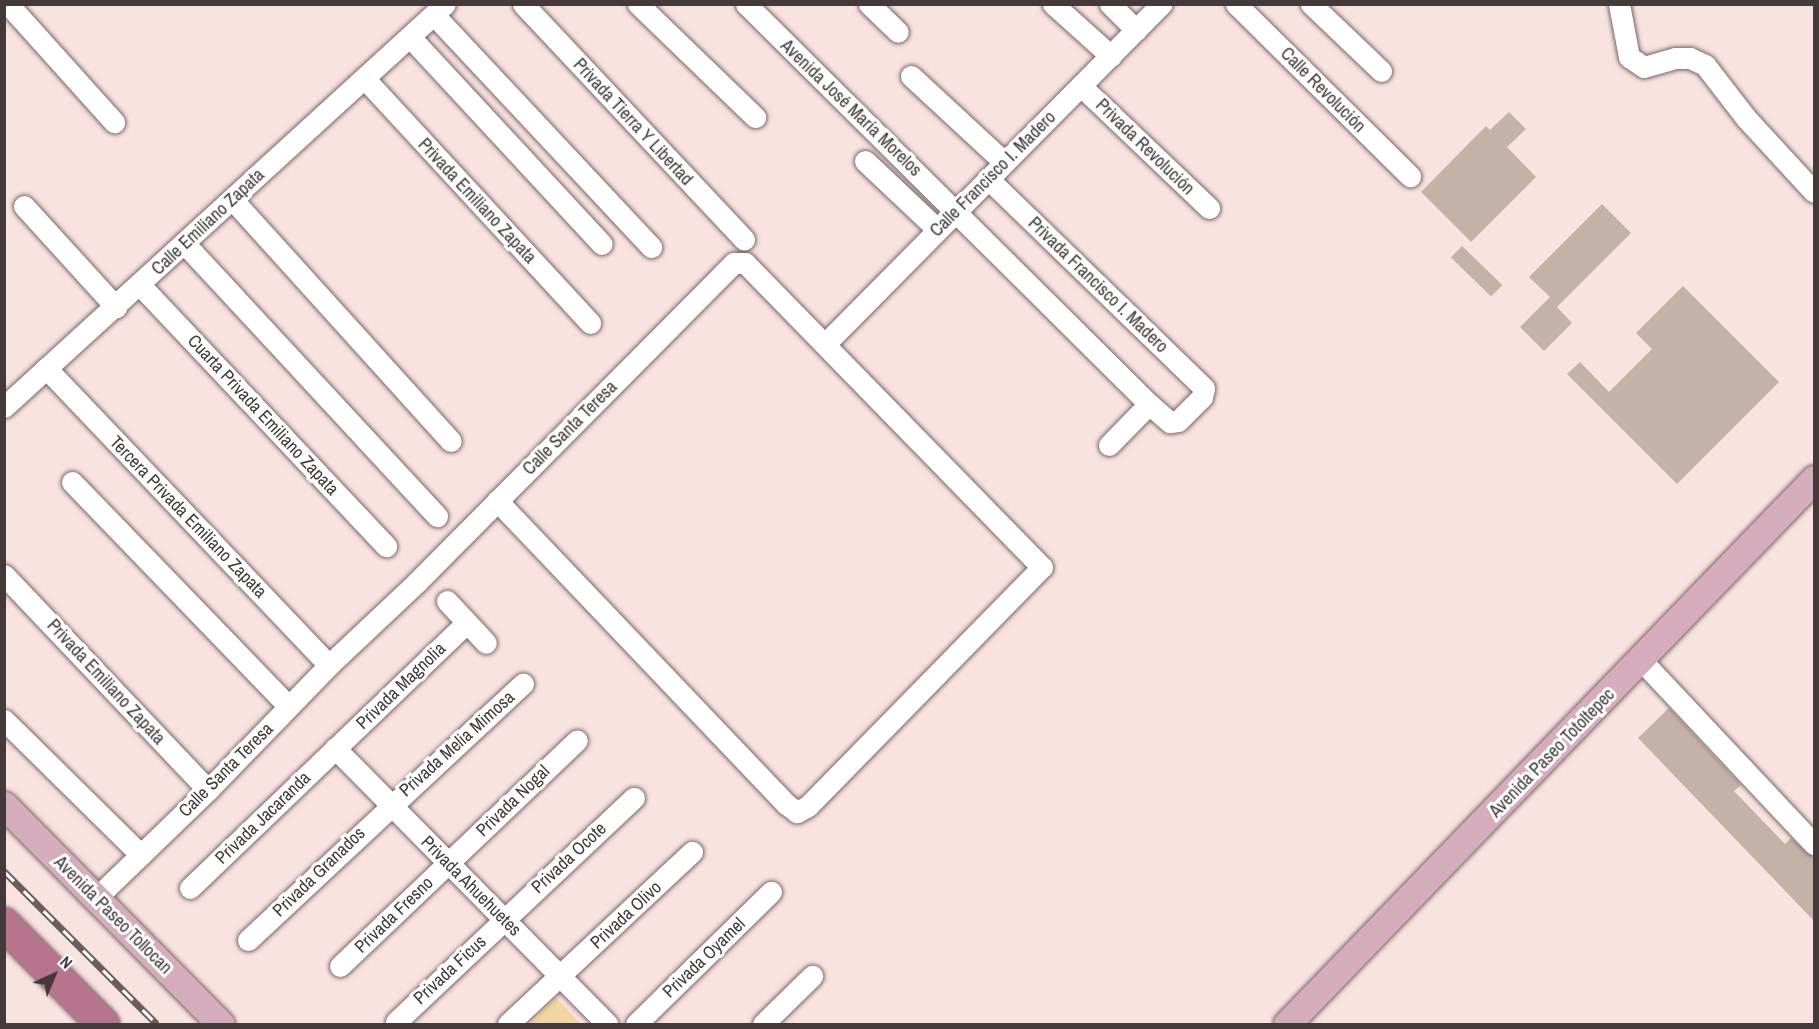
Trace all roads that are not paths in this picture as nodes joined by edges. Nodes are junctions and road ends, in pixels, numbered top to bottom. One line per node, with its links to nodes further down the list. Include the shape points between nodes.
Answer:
1 (8, 4): 22 (street)
2 (523, 4): 33 (street, Privada Tierra Y Libertad)
3 (638, 4): 21 (street)
4 (746, 4): 31 (street, Avenida José María Morelos)
5 (869, 4): 14 (street)
6 (1053, 4): 16 (street)
7 (1110, 4): 13 (street)
8 (1162, 4): 13 (street, Calle Francisco I. Madero)
9 (1236, 4): 25 (street, Calle Revolución)
10 (1311, 4): 17 (street)
11 (1619, 4): 27 (street, via 1629,57 1644,67 1676,58 1690,58 1705,65 1746,118)
12 (440, 10): 15 (street, Calle Emiliano Zapata); 36 (street)
13 (1136, 30): 16 (street, Calle Francisco I. Madero)
14 (898, 32)
15 (410, 37): 19 (street, Calle Emiliano Zapata); 35 (street)
16 (1110, 56): 20 (street, Calle Francisco I. Madero)
17 (1381, 71)
18 (911, 76): 24 (street)
19 (365, 79): 28 (street, Calle Emiliano Zapata); 39 (street, Privada Emiliano Zapata)
20 (1081, 86): 24 (street, Calle Francisco I. Madero); 30 (street, Privada Revolución)
21 (755, 117)
22 (114, 122)
23 (865, 161): 32 (street)
24 (1004, 162): 26 (street, Calle Francisco I. Madero)
25 (1410, 176)
26 (988, 179): 31 (street, Calle Francisco I. Madero); 42 (street, Privada Francisco I. Madero)
27 (1815, 192)
28 (232, 199): 34 (street, Calle Emiliano Zapata); 45 (street)
29 (24, 206): 38 (street)
30 (1209, 207)
31 (956, 211): 32 (street, Calle Francisco I. Madero); 43 (street, Avenida José María Morelos)
32 (938, 230): 40 (street, Calle Francisco I. Madero)
33 (744, 239)
34 (184, 244): 37 (street, Calle Emiliano Zapata); 50 (street)
35 (602, 244)
36 (651, 247)
37 (140, 285): 38 (street, Calle Emiliano Zapata); 51 (street, Cuarta Privada Emiliano Zapata)
38 (116, 307): 41 (street, Calle Emiliano Zapata)
39 (590, 323)
40 (826, 343): 49 (street, Calle Santa Teresa, via 745,263 734,263); 49 (street, Calle Santa Teresa, via 1042,567 808,806 797,812)
41 (46, 368): 44 (street, Calle Emiliano Zapata); 57 (street, Tercera Privada Emiliano Zapata)
42 (1205, 393): 43 (street, Avenida José María Morelos, via 1174,424)
43 (1149, 404): 46 (street)
44 (5, 406)
45 (451, 441)
46 (1109, 445)
47 (72, 482): 59 (street)
48 (1812, 487): 56 (main road, Avenida Paseo Totoltepec)
49 (497, 501): 57 (street, Calle Santa Teresa)
50 (437, 516)
51 (386, 546)
52 (4, 575): 63 (street, Privada Emiliano Zapata)
53 (447, 602): 54 (street)
54 (466, 623): 55 (street); 62 (street, Privada Magnolia)
55 (486, 643)
56 (1641, 660): 67 (street); 87 (main road, Avenida Paseo Totoltepec)
57 (329, 665): 59 (street, Calle Santa Teresa)
58 (523, 684): 66 (street, Privada Melia Mimosa)
59 (288, 706): 63 (street, Calle Santa Teresa)
60 (4, 720): 69 (street)
61 (577, 740): 70 (street, Privada Nogal)
62 (335, 748): 66 (street, Privada Ahuehuetes); 71 (street, Privada Jacaranda)
63 (208, 790): 69 (street, Calle Santa Teresa)
64 (634, 798): 74 (street, Privada Ocote)
65 (4, 805): 73 (main road, Avenida Paseo Tollocan)
66 (391, 805): 70 (street, Privada Ahuehuetes); 76 (street, Privada Granados)
67 (1815, 844)
68 (692, 852): 79 (street, Privada Olivo)
69 (141, 855): 73 (street, Calle Santa Teresa)
70 (448, 863): 74 (street, Privada Ahuehuetes); 77 (street, Privada Fresno)
71 (190, 888)
72 (771, 892): 85 (street, Privada Oyamel)
73 (96, 898): 82 (main road, Avenida Paseo Tollocan)
74 (504, 919): 79 (street, Privada Ahuehuetes); 80 (street, Privada Ficus)
75 (4, 924): 81 (highway)
76 (248, 940)
77 (340, 966)
78 (813, 976): 86 (street)
79 (560, 977): 83 (street, Privada Olivo); 84 (street, Privada Ahuehuetes)
80 (396, 1022)
81 (104, 1024)
82 (221, 1024)
83 (508, 1024)
84 (607, 1024)
85 (636, 1024)
86 (763, 1024)
87 (1287, 1024)

